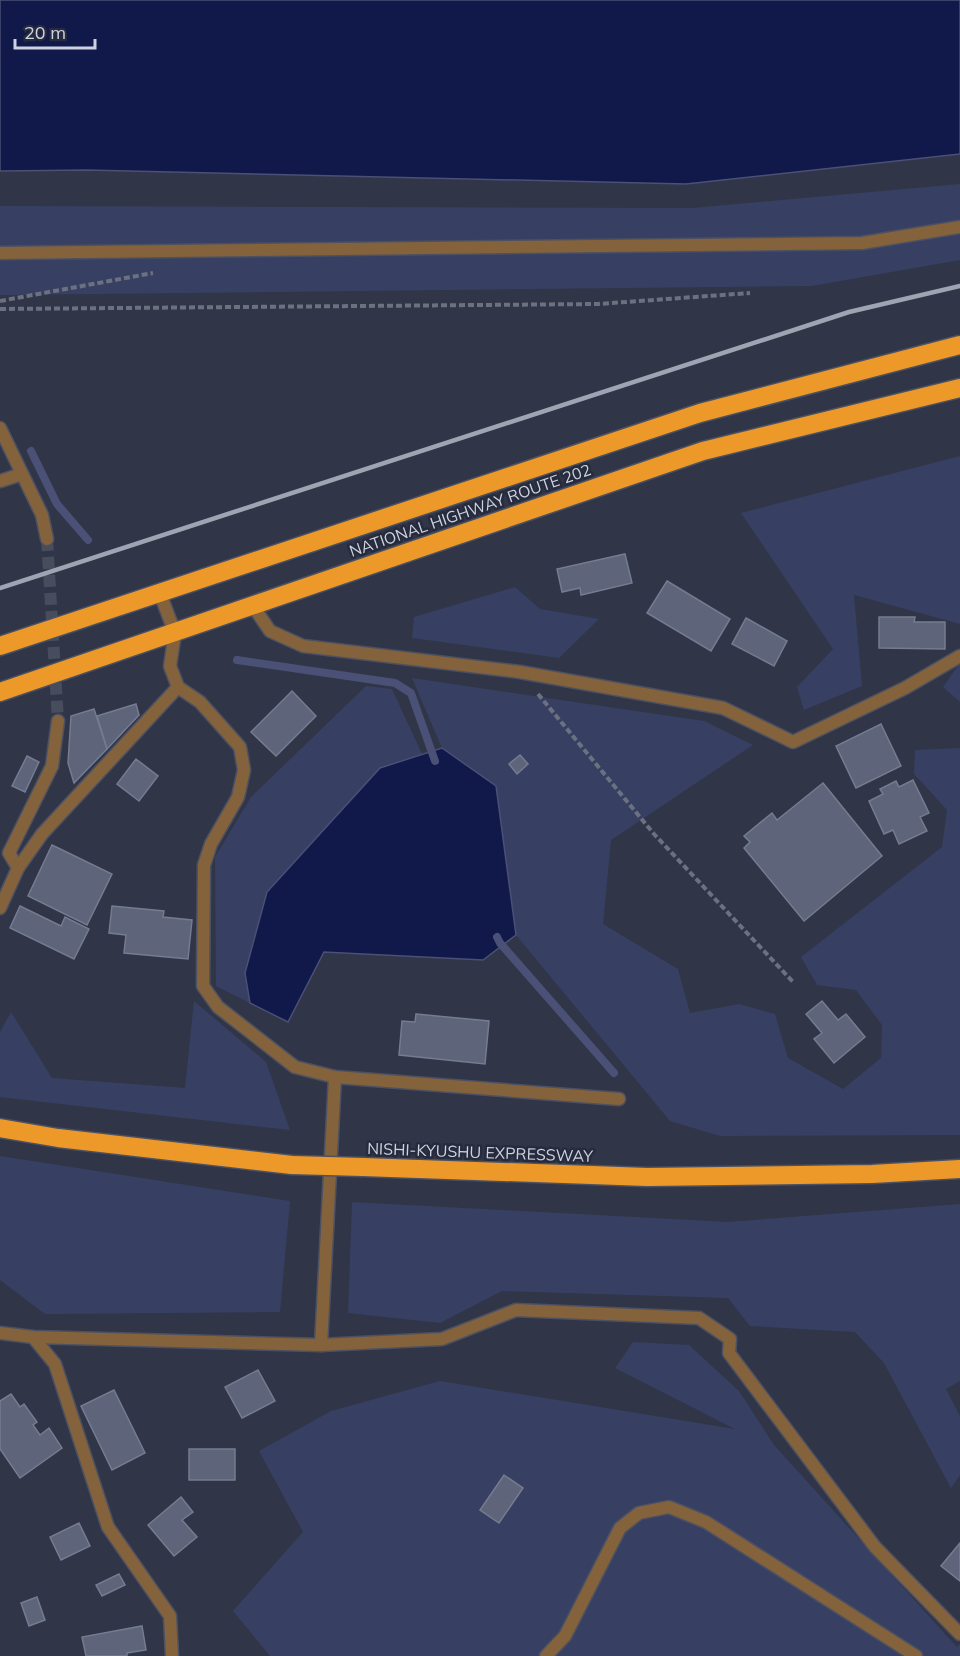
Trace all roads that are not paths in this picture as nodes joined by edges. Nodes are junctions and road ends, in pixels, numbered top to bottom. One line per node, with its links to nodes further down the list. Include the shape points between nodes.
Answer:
1 (960, 227): 2 (street, via 862,243)
2 (0, 253)
3 (960, 345): 9 (highway, NATIONAL HIGHWAY ROUTE 202, via 700,413)
4 (960, 388): 10 (highway, NATIONAL HIGHWAY ROUTE 202, via 703,451)
5 (0, 428): 6 (street)
6 (22, 474): 7 (street); 8 (street, via 42,515)
7 (0, 481)
8 (47, 539)
9 (159, 591): 11 (street); 12 (highway, NATIONAL HIGHWAY ROUTE 202)
10 (252, 606): 11 (highway, NATIONAL HIGHWAY ROUTE 202); 13 (street, via 270,631 303,646 520,672 723,708 793,742 905,688)
11 (175, 633): 14 (street, via 170,666); 15 (highway, NATIONAL HIGHWAY ROUTE 202)
12 (0, 646)
13 (960, 656)
14 (178, 687): 17 (street, via 42,834); 19 (street, via 200,702 240,747 244,771 238,797 211,844 204,865 203,986 218,1007 295,1067)
15 (0, 692)
16 (58, 721): 17 (street, via 52,766 9,853)
17 (18, 868): 18 (street)
18 (0, 908)
19 (335, 1077): 20 (street); 25 (street)
20 (619, 1099)
21 (0, 1128): 22 (highway, NISHI-KYUSHU EXPRESSWAY, bridge, via 292,1165 647,1178)
22 (960, 1169)
23 (0, 1333): 24 (street)
24 (33, 1337): 25 (street); 27 (street, via 55,1364 108,1527 170,1616)
25 (321, 1345): 26 (street, via 442,1339 516,1310 699,1318 730,1339 729,1353 875,1547)
26 (960, 1634)
27 (172, 1656)
28 (546, 1656): 29 (street, via 565,1636 620,1528 639,1513 669,1507 706,1522)
29 (916, 1656)

